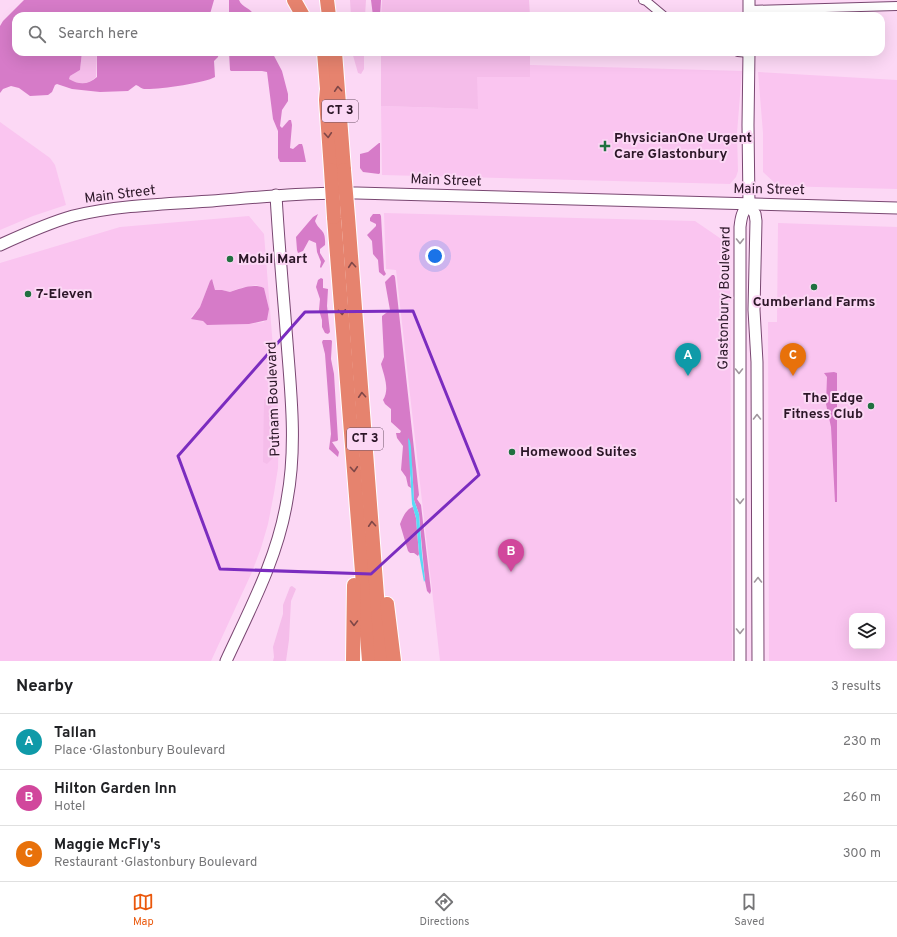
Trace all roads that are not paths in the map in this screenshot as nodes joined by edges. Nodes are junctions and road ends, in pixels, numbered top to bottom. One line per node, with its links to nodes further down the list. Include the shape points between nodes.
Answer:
1 (294, 0): 8 (highway)
2 (318, 0): 9 (highway)
3 (327, 0): 10 (highway)
4 (335, 0): 11 (highway)
5 (643, 0): 12 (street)
6 (897, 6): 7 (street)
7 (749, 9)
8 (300, 12)
9 (320, 12)
10 (328, 12)
11 (336, 12)
12 (659, 12)
13 (317, 56): 17 (highway)
14 (324, 56): 17 (highway)
15 (336, 56): 18 (highway, CT 3, one-way to 15)
16 (749, 56): 20 (main road)
17 (326, 100): 18 (highway, CT 3, one-way to 18)
18 (338, 170): 22 (highway, CT 3, bridge)
19 (276, 195): 20 (main road, Main Street, via 357,193); 23 (main road, Main Street, via 91,212 41,226); 28 (main road, Putnam Boulevard, via 293,419 290,480 283,521 271,559)
20 (749, 205): 21 (main road, Main Street); 24 (main road, Glastonbury Boulevard, one-way to 24, via 741,216 740,227); 25 (main road, Glastonbury Boulevard, one-way to 20, via 754,310 756,221)
21 (897, 208)
22 (341, 217): 26 (highway, CT 3, one-way to 26); 27 (highway, CT 3, one-way to 22)
23 (0, 245)
24 (740, 456): 25 (main road); 33 (main road, Glastonbury Boulevard, one-way to 33)
25 (757, 456): 34 (main road, Glastonbury Boulevard, one-way to 25)
26 (360, 543): 29 (highway, one-way to 29, via 354,573); 30 (highway, CT 3)
27 (374, 549): 31 (highway, CT 3); 32 (highway, via 384,582)
28 (226, 661)
29 (353, 661)
30 (369, 661)
31 (382, 661)
32 (394, 661)
33 (740, 661)
34 (758, 661)

